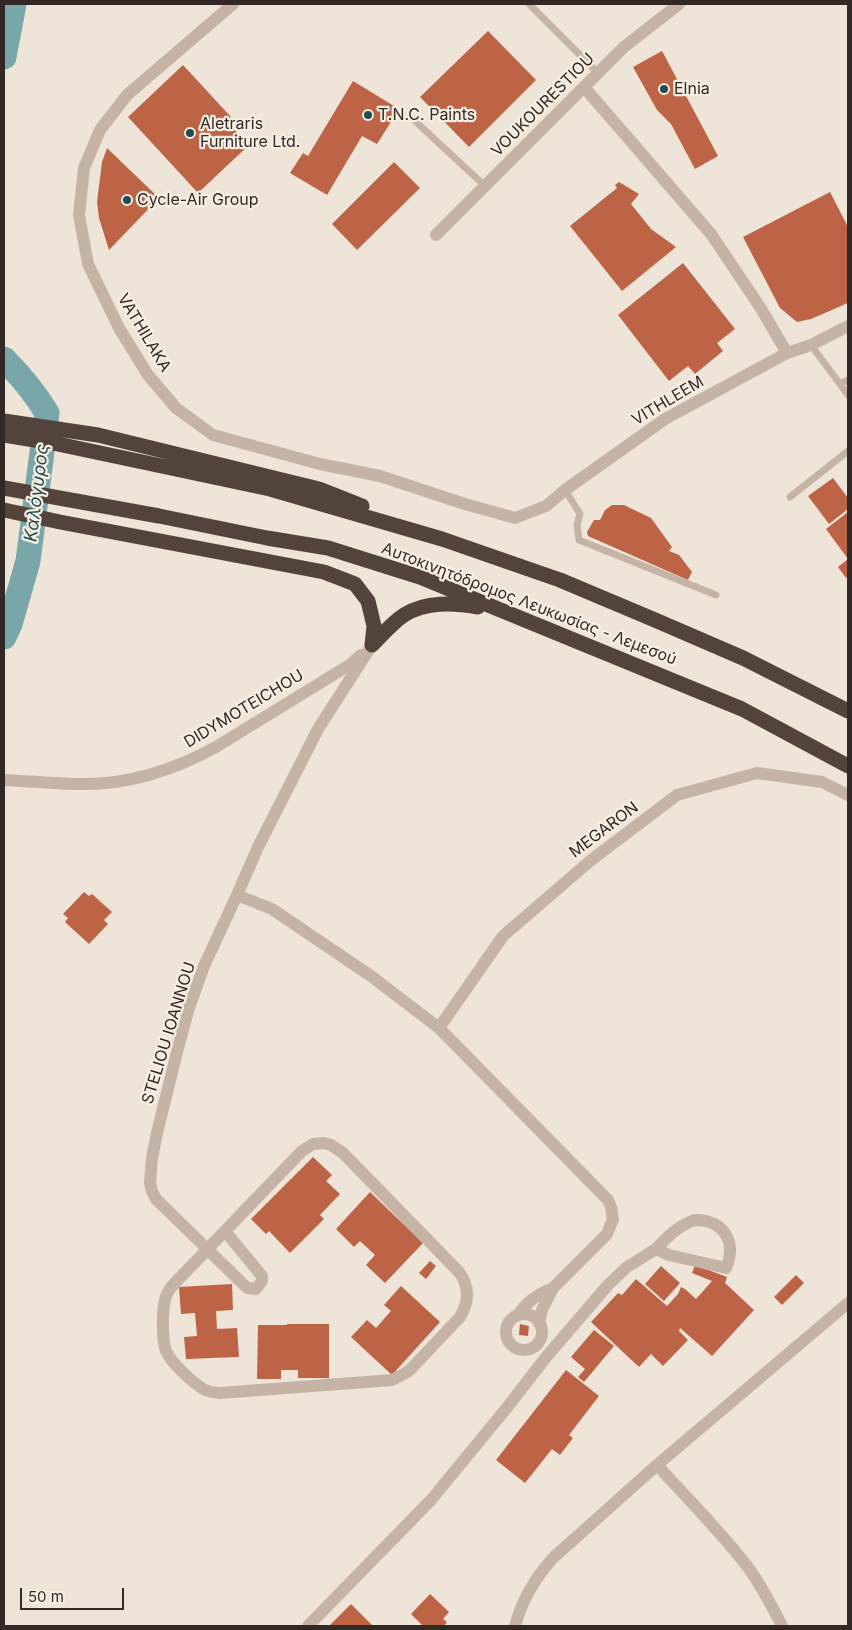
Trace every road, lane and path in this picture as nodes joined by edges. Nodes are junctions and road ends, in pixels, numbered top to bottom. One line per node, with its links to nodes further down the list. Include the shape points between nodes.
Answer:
1 (233, 4): 23 (street, VATHILAKA, via 127,95 100,130 84,168 79,215 88,264 119,328 148,375 176,408 213,435 320,464 380,476)
2 (529, 4): 4 (lane)
3 (679, 4): 4 (street, VOUKOURESTIOU, via 624,47)
4 (598, 73): 5 (street, VOUKOURESTIOU)
5 (584, 88): 7 (street, VOUKOURESTIOU); 11 (street, via 711,234)
6 (415, 121): 7 (lane)
7 (485, 186): 8 (street, VOUKOURESTIOU)
8 (436, 235)
9 (848, 326): 10 (street, VITHLEEM)
10 (811, 345): 11 (street, VITHLEEM); 13 (lane)
11 (787, 353): 20 (street, VITHLEEM, via 665,419)
12 (848, 380): 13 (lane)
13 (840, 384): 14 (lane)
14 (848, 395)
15 (4, 421): 17 (highway)
16 (4, 435): 17 (highway)
17 (55, 436): 27 (highway, via 270,490 442,539 560,580 742,658)
18 (848, 451): 21 (lane)
19 (4, 488): 25 (highway, Αυτοκινητόδρομος Λευκωσίας - Λεμεσού, via 328,548 420,577)
20 (565, 490): 23 (street, VITHLEEM, via 546,506); 24 (lane, via 580,514 577,525 579,540)
21 (790, 497)
22 (4, 510): 26 (highway, via 324,572 355,584 368,601 374,626)
23 (515, 518)
24 (716, 595)
25 (504, 611): 26 (highway, via 457,604 420,607 405,614); 28 (highway, Αυτοκινητόδρομος Λευκωσίας - Λεμεσού, via 742,709)
26 (372, 645): 29 (street, DIDYMOTEICHOU, via 351,664 244,731 169,769 140,778 98,784); 31 (street, STELIOU IOANNOU, via 318,729)
27 (848, 711)
28 (848, 766)
29 (4, 780)
30 (848, 795): 32 (street, MEGARON, via 822,782 757,773 678,796 590,861 503,936)
31 (237, 895): 32 (street, via 272,909 371,976); 35 (street, STELIOU IOANNOU, via 204,966 189,1008 150,1172 156,1199)
32 (440, 1028): 36 (street, via 603,1194 611,1207 613,1219 607,1234)
33 (225, 1231): 35 (street); 35 (street, STELIOU IOANNOU, via 262,1276 258,1287 246,1287); 35 (street, via 302,1151 313,1144 331,1145 343,1153 458,1272 466,1284 466,1305 460,1317 410,1370 398,1378 214,1393 199,1386 174,1362 164,1340 167,1294)
34 (656, 1249): 34 (street, via 726,1268 731,1248 719,1227 705,1220 695,1220 685,1223); 41 (street, via 612,1280)
35 (207, 1250)
36 (553, 1288): 38 (street, via 532,1299); 39 (street)
37 (848, 1304): 42 (street)
38 (517, 1316): 39 (street, via 530,1315); 40 (street, via 507,1327 511,1343 526,1349)
39 (539, 1322): 40 (street, via 542,1334)
40 (536, 1344): 41 (street)
41 (547, 1356): 43 (street, via 431,1500)
42 (657, 1465): 44 (street, via 544,1568 524,1600); 45 (street, via 748,1568)
43 (308, 1626)
44 (514, 1626)
45 (782, 1626)

